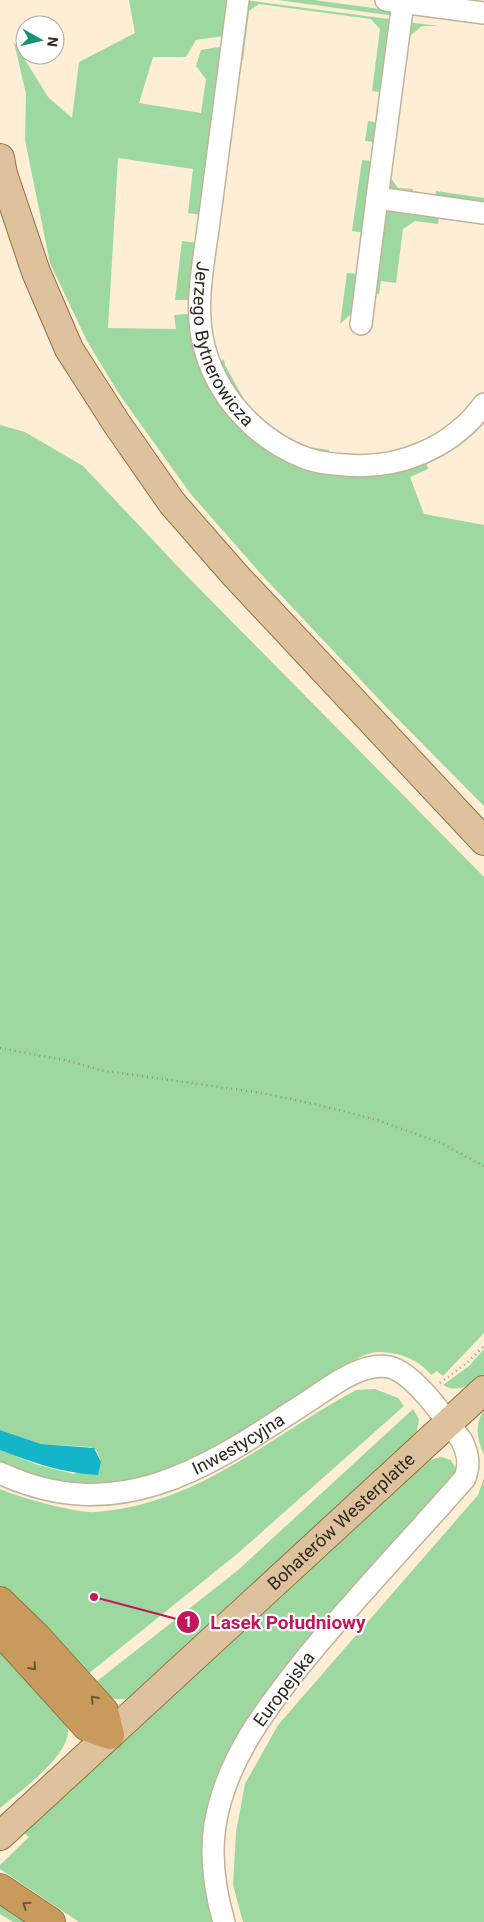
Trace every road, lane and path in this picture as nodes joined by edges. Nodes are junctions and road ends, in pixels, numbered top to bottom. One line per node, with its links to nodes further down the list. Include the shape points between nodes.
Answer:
1 (238, 0): 8 (street, Jerzego Bytnerowicza, via 200,294 203,343 228,399 251,425 284,448 308,459 357,466 385,465 426,452 462,428)
2 (395, 1): 3 (street); 5 (street)
3 (484, 13)
4 (0, 158): 9 (main road, via 36,272 69,349 172,503)
5 (377, 198): 6 (street); 7 (street)
6 (484, 213)
7 (361, 324)
8 (484, 404)
9 (484, 842)
10 (0, 1048): 11 (path, via 99,1070 262,1093 327,1107 441,1143)
11 (484, 1166)
12 (484, 1346): 13 (path)
13 (442, 1382)
14 (484, 1390): 15 (main road, Bohaterów Westerplatte)
15 (448, 1422): 16 (street, Inwestycyjna, via 414,1382 400,1370 387,1366 339,1381 192,1472 152,1487 114,1494 76,1494 33,1485); 19 (main road, Bohaterów Westerplatte); 23 (street, Europejska, via 468,1452 469,1468 465,1478 332,1626 261,1715 236,1761 215,1825 213,1860)
16 (0, 1473)
17 (0, 1601): 19 (highway, one-way to 17, via 104,1711)
18 (0, 1631): 19 (highway, one-way to 19, via 87,1727)
19 (110, 1735): 20 (main road, Bohaterów Westerplatte)
20 (0, 1836)
21 (0, 1888): 22 (highway, one-way to 21)
22 (51, 1922)
23 (224, 1922)

